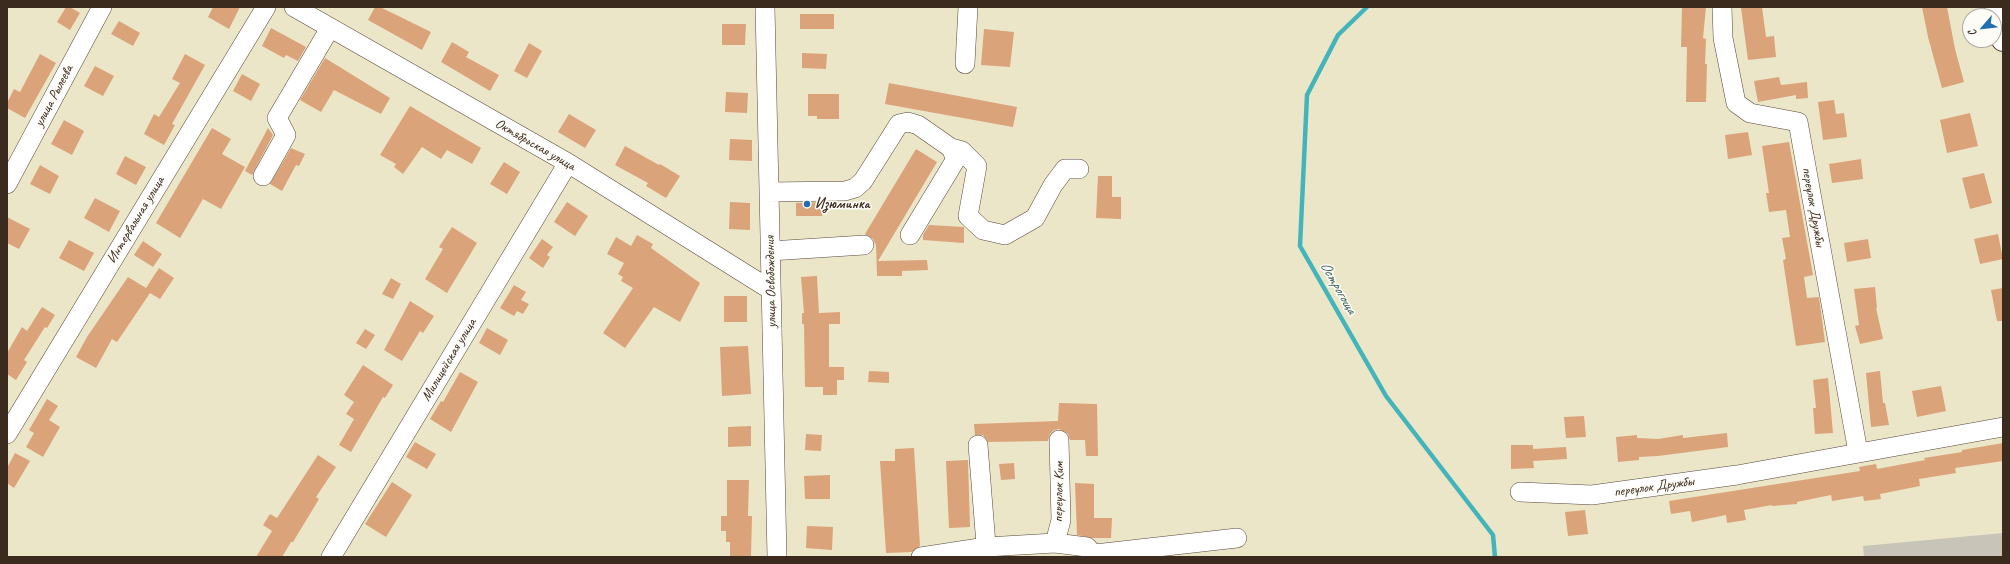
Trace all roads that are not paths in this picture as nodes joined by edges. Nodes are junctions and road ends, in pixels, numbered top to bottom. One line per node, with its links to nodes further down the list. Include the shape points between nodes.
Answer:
1 (102, 7): 15 (street, улица Рылеева)
2 (266, 7): 22 (street, Интервальная улица)
3 (294, 7): 8 (street, Октябрьская улица)
4 (765, 7): 16 (street, улица Освобождения)
5 (968, 7): 10 (street)
6 (1722, 7): 25 (street, переулок Дружбы, via 1723,38 1736,103 1750,113 1798,122)
7 (1996, 7): 9 (main road)
8 (330, 28): 12 (street, Октябрьская улица); 14 (street, via 277,118 286,135)
9 (2003, 40)
10 (965, 64)
11 (952, 148): 13 (street, via 962,151 977,166 968,216 983,230 1005,235 1035,218 1065,168); 16 (street, via 918,126 908,122 898,124 863,181 855,188 845,191); 17 (street, via 956,159)
12 (568, 163): 20 (street, Октябрьская улица); 31 (street, Милицейская улица)
13 (1079, 169)
14 (263, 176)
15 (7, 184)
16 (769, 192): 19 (street, улица Освобождения)
17 (910, 235)
18 (864, 245): 19 (street)
19 (770, 251): 20 (street, улица Освобождения)
20 (771, 290): 32 (street, улица Освобождения)
21 (2003, 427): 25 (street, переулок Дружбы)
22 (7, 434)
23 (1059, 440): 28 (street, переулок Ким, via 1061,520)
24 (978, 445): 29 (street)
25 (1858, 452): 26 (street, переулок Дружбы, via 1738,475 1592,495)
26 (1520, 492)
27 (1237, 538): 30 (street)
28 (1055, 543): 29 (street, переулок Ким); 30 (street, переулок Ким, via 1087,547)
29 (986, 552): 33 (street, переулок Ким)
30 (1096, 556)
31 (331, 557)
32 (777, 557)
33 (921, 557)

